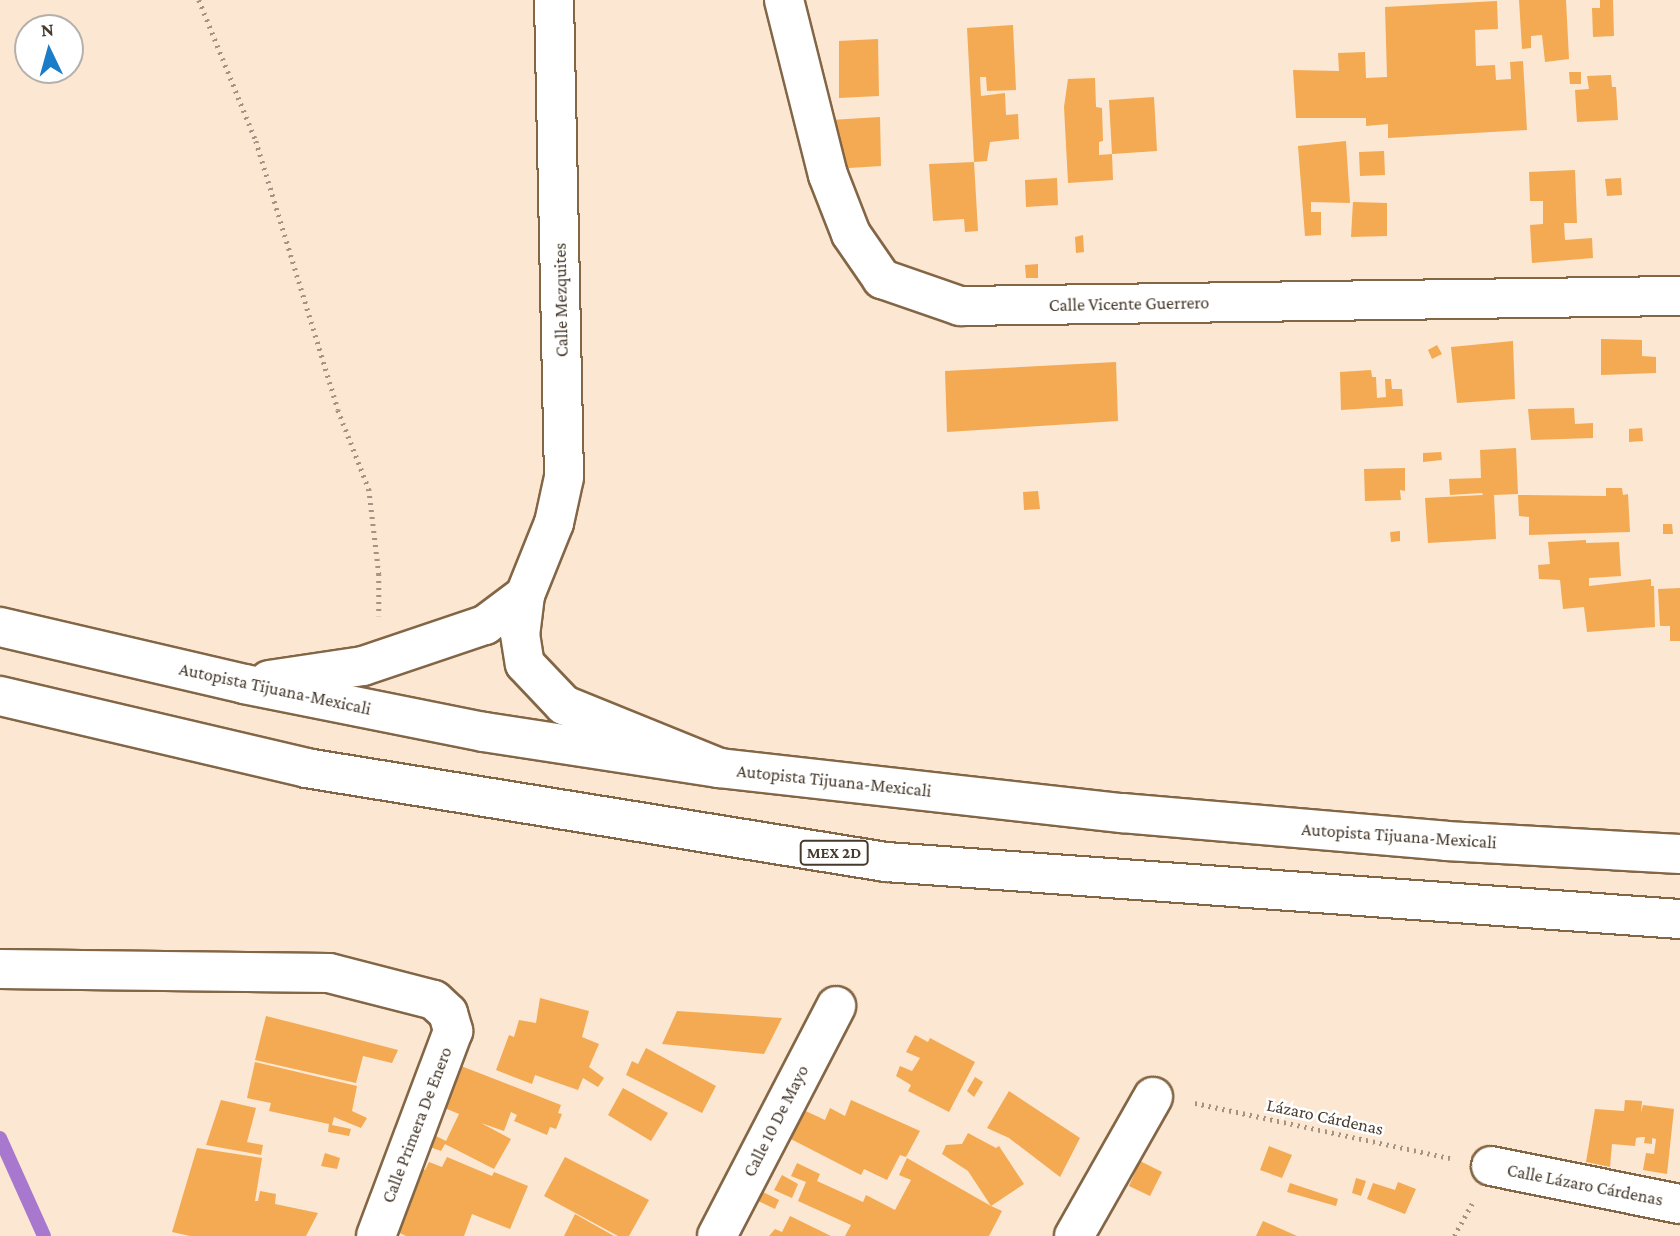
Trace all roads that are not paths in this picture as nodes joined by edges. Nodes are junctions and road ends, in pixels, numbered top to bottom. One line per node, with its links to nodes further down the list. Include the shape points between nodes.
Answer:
1 (554, 0): 4 (main road, Calle Mezquites, via 564,477 554,523)
2 (783, 0): 3 (main road, Calle Vicente Guerrero, via 828,175 851,234 882,279 960,306)
3 (1680, 296)
4 (526, 595): 6 (main road, via 485,625 363,666); 8 (main road, Calle Mezquites, via 520,634 525,663 564,705)
5 (0, 627): 6 (main road, Autopista Tijuana-Mexicali)
6 (244, 684): 8 (main road, Autopista Tijuana-Mexicali, via 484,732)
7 (0, 696): 10 (main road, MEX 2D, via 306,768 886,862)
8 (719, 768): 9 (main road, Autopista Tijuana-Mexicali, via 1135,815 1446,841)
9 (1680, 854)
10 (1680, 919)
11 (0, 969): 16 (main road, Calle Primera De Enero, via 329,973 434,1000 448,1013 453,1031)
12 (836, 1006): 17 (main road, Calle 10 De Mayo)
13 (1153, 1097): 18 (main road)
14 (1490, 1166): 15 (main road, Calle Lázaro Cárdenas)
15 (1680, 1204)
16 (376, 1236)
17 (717, 1236)
18 (1074, 1236)

